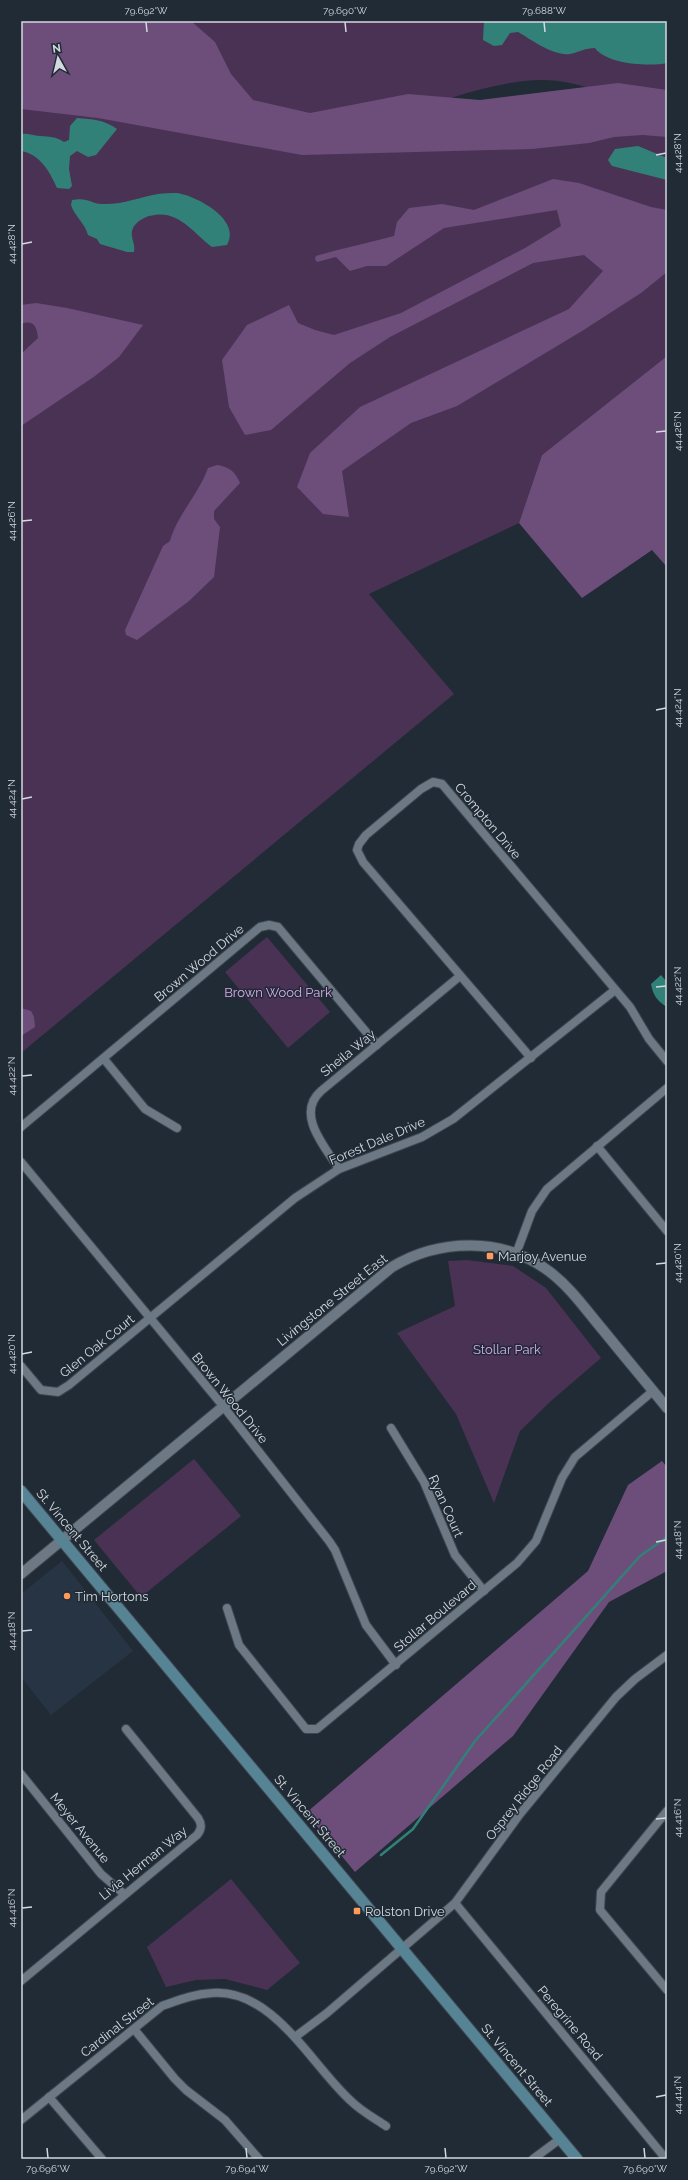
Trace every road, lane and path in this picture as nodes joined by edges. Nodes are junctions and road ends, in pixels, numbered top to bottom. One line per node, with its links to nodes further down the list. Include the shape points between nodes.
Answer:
1 (460, 976): 2 (street, Crompton Drive, via 363,862 357,850 358,844 366,835 433,782 442,784); 3 (street, Sheila Way); 4 (street, Crompton Drive)
2 (615, 990): 4 (street, Forest Dale Drive); 6 (street, Crompton Drive, via 630,1007 649,1039)
3 (377, 1044): 5 (street, Brown Wood Drive, via 278,927 269,925 260,927); 12 (street, Sheila Way, via 312,1101 310,1118)
4 (531, 1058): 12 (street, Forest Dale Drive, via 468,1109 440,1127 422,1137)
5 (104, 1059): 8 (street, Brown Wood Drive); 9 (street, via 145,1109)
6 (667, 1061)
7 (667, 1088): 10 (street)
8 (21, 1127)
9 (177, 1128)
10 (597, 1146): 13 (street); 14 (street, via 554,1183 538,1201)
11 (21, 1162): 15 (street, Brown Wood Drive)
12 (338, 1169): 15 (street, Forest Dale Drive, via 295,1198)
13 (667, 1231)
14 (516, 1254): 17 (street, Livingstone Street East, via 538,1264 567,1287); 18 (street, Livingstone Street East, via 481,1246 455,1246 428,1250 405,1259)
15 (150, 1318): 16 (street, Glen Oak Court, via 58,1392 41,1390); 18 (street, Brown Wood Drive)
16 (21, 1366)
17 (653, 1391): 19 (street, Livingstone Street East); 24 (street, Stollar Boulevard, via 575,1457 562,1478 536,1541 517,1563)
18 (223, 1406): 22 (street, Livingstone Street East); 27 (street, Brown Wood Drive, via 329,1541 366,1625)
19 (667, 1408)
20 (391, 1428): 24 (street, Ryan Court, via 424,1482 455,1555)
21 (21, 1491): 22 (main road, St. Vincent Street)
22 (62, 1541): 23 (street, Livingstone Street East); 33 (main road, St. Vincent Street)
23 (21, 1574)
24 (484, 1591): 27 (street, Stollar Boulevard)
25 (226, 1608): 27 (street, Stollar Boulevard, via 239,1645 306,1729 317,1729 322,1726)
26 (667, 1656): 32 (street, Osprey Ridge Road, via 635,1679 616,1697 520,1814)
27 (396, 1665)
28 (126, 1729): 31 (street, Livia Herman Way, via 199,1819 201,1826 197,1835)
29 (21, 1774): 31 (street, Meyer Avenue, via 101,1874)
30 (667, 1811): 35 (street, via 601,1892 600,1910)
31 (124, 1894): 34 (street, Livia Herman Way)
32 (455, 1903): 33 (street, Osprey Ridge Road); 46 (street, Peregrine Road)
33 (401, 1948): 37 (street, via 327,2013); 41 (main road, St. Vincent Street)
34 (21, 1981)
35 (667, 1990)
36 (134, 2028): 37 (street, Cardinal Street, via 162,2006 185,1997 213,1993 240,1997 265,2009); 38 (street, Cardinal Street); 43 (street, via 175,2079 225,2120)
37 (294, 2037): 40 (street, Cardinal Street, via 351,2101)
38 (49, 2097): 39 (street, Cardinal Street); 42 (street)
39 (21, 2120)
40 (386, 2126)
41 (560, 2138): 44 (street); 45 (main road, St. Vincent Street)
42 (102, 2159)
43 (259, 2159)
44 (533, 2159)
45 (577, 2159)
46 (666, 2159)

